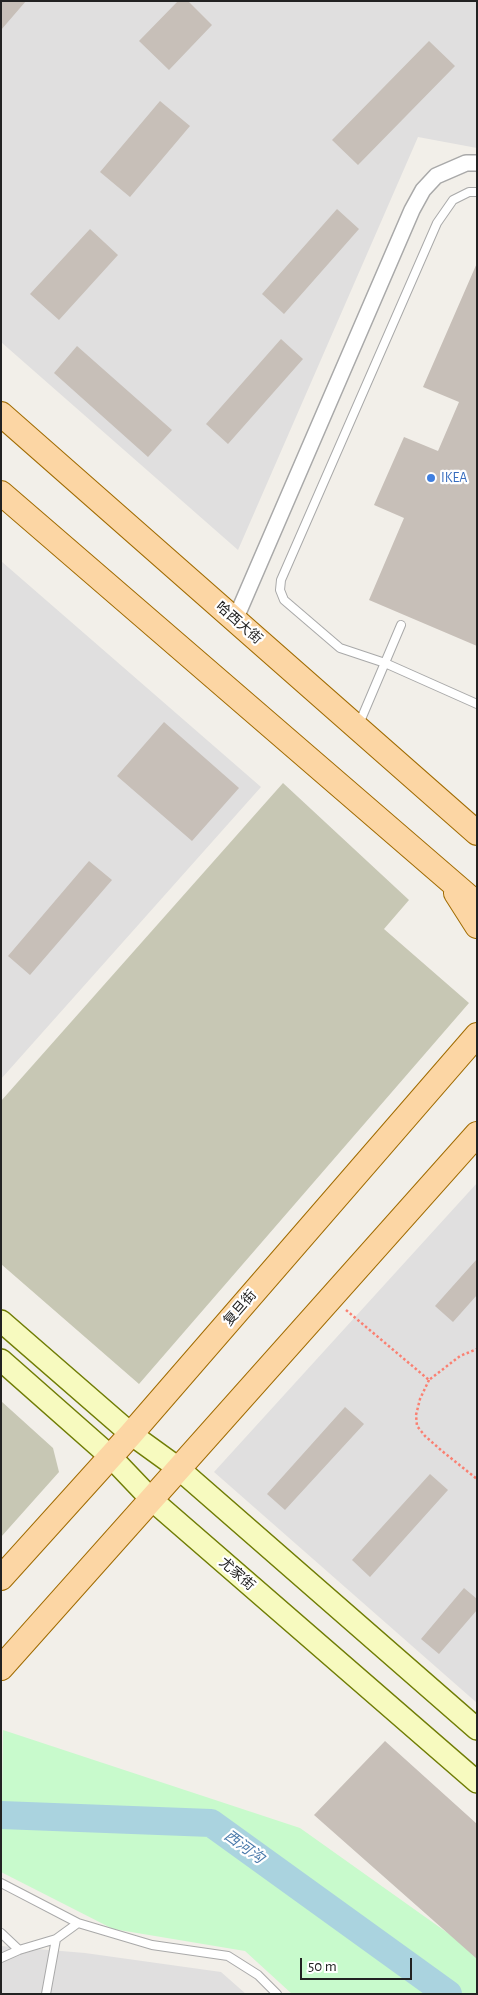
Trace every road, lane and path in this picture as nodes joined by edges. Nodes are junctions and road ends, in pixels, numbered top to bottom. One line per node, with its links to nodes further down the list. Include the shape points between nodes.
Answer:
1 (477, 163): 5 (street, via 466,163 436,176 416,203)
2 (477, 192): 7 (lane, via 469,192 453,200 437,223 281,580 284,600 340,648)
3 (1, 414): 5 (main road, 哈西大街)
4 (1, 493): 11 (main road)
5 (235, 620): 9 (main road, 哈西大街)
6 (401, 624): 7 (lane)
7 (385, 664): 8 (lane); 9 (lane)
8 (477, 704)
9 (358, 728): 10 (main road, 哈西大街)
10 (477, 833)
11 (447, 878): 12 (main road); 13 (main road)
12 (477, 904)
13 (477, 926)
14 (475, 1036): 21 (main road, 复旦街)
15 (477, 1134): 16 (main road)
16 (331, 1297): 20 (path); 23 (main road)
17 (1, 1321): 21 (main road)
18 (477, 1349): 20 (path, via 460,1356)
19 (1, 1360): 22 (main road, 尤家街)
20 (429, 1380): 24 (path, via 416,1415 417,1426)
21 (131, 1434): 22 (main road, 复旦街); 23 (main road)
22 (110, 1457): 25 (main road, 尤家街); 26 (main road, 复旦街)
23 (178, 1468): 25 (main road); 28 (main road)
24 (477, 1479)
25 (152, 1500): 27 (main road); 29 (main road, 尤家街)
26 (1, 1578)
27 (1, 1668)
28 (477, 1729)
29 (477, 1782)
30 (1, 1883): 31 (lane)
31 (78, 1924): 33 (lane); 37 (lane, via 152,1945 228,1956 258,1975)
32 (1, 1933): 34 (lane)
33 (56, 1939): 34 (lane); 36 (lane)
34 (19, 1950): 35 (lane)
35 (1, 1958)
36 (46, 1994)
37 (277, 1994)

